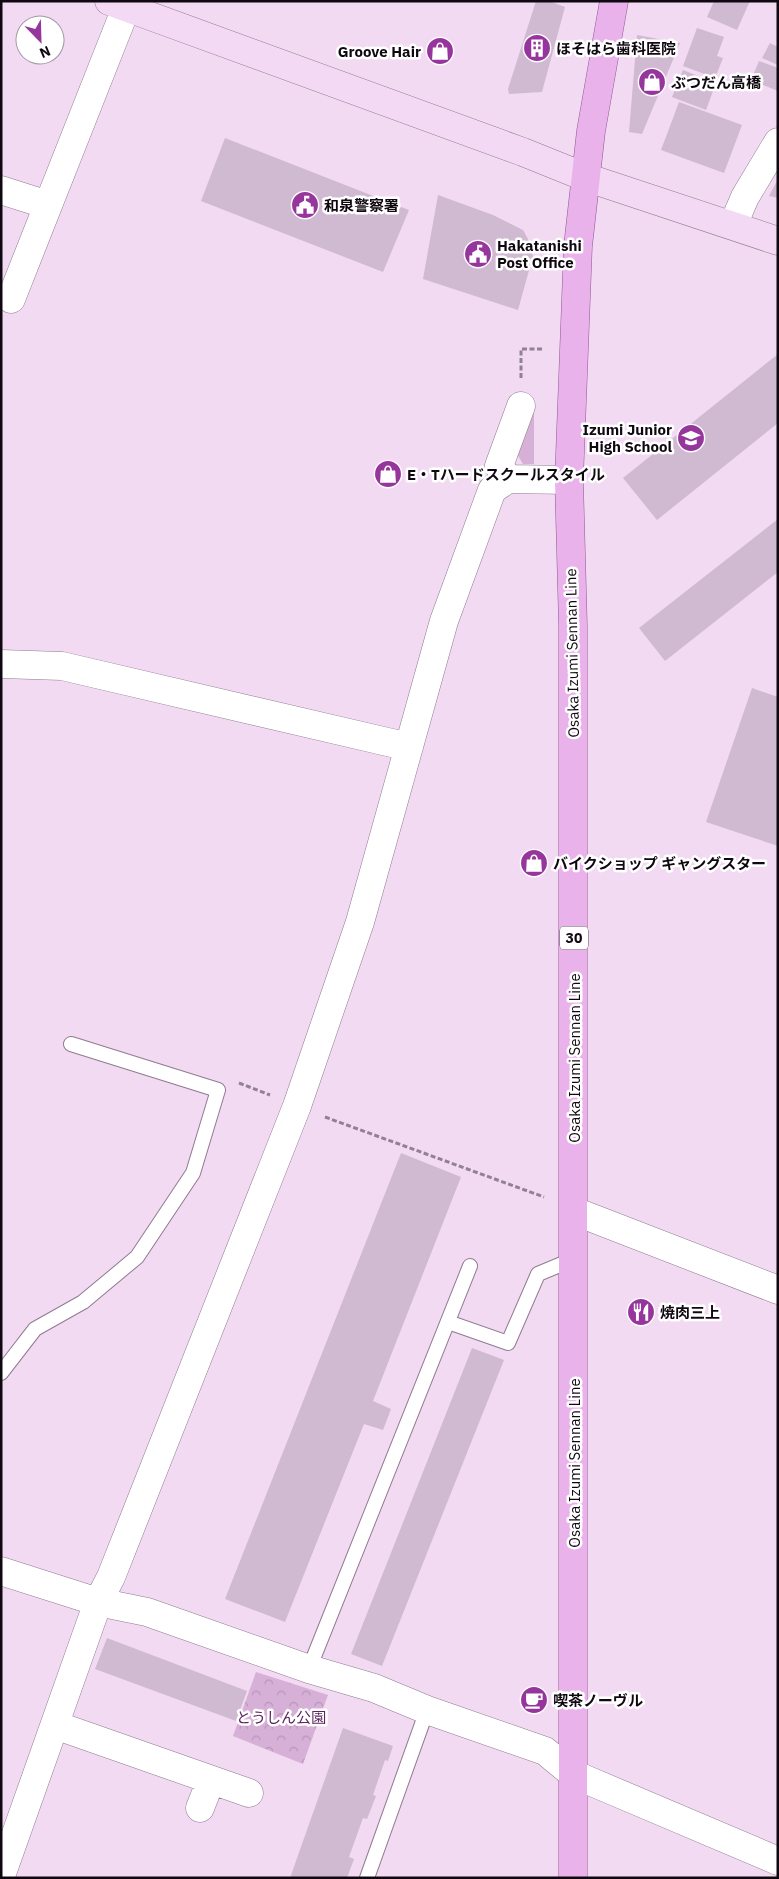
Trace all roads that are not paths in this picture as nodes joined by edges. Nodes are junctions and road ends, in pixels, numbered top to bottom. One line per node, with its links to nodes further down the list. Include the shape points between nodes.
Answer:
1 (614, 1): 4 (main road, Osaka Izumi Sennan Line / 30)
2 (117, 5): 4 (street); 6 (street)
3 (778, 142): 7 (street, via 745,197)
4 (585, 177): 7 (street); 12 (main road, Osaka Izumi Sennan Line / 30, via 578,246)
5 (1, 190): 6 (street)
6 (48, 205): 9 (street)
7 (733, 225): 8 (street)
8 (778, 241)
9 (11, 299)
10 (521, 406): 11 (street, via 499,466)
11 (508, 479): 12 (street); 14 (street, via 492,490 488,500 444,621)
12 (569, 480): 16 (main road, Osaka Izumi Sennan Line / 30, via 573,626)
13 (1, 664): 14 (street, via 62,666)
14 (409, 747): 23 (street, via 360,922 297,1106)
15 (71, 1044): 21 (lane, via 218,1090 193,1173 137,1257 83,1302 35,1329)
16 (574, 1211): 17 (main road, Osaka Izumi Sennan Line / 30); 19 (street)
17 (574, 1260): 20 (lane, via 538,1274 508,1343); 27 (main road, Osaka Izumi Sennan Line / 30)
18 (470, 1266): 20 (lane)
19 (778, 1290)
20 (448, 1322): 24 (lane)
21 (1, 1374)
22 (1, 1571): 23 (street)
23 (98, 1602): 24 (street, via 147,1612); 26 (street)
24 (310, 1669): 25 (street, via 374,1688)
25 (426, 1710): 27 (street, via 545,1751); 33 (lane)
26 (55, 1724): 28 (street); 32 (street)
27 (573, 1774): 31 (street); 34 (main road, Osaka Izumi Sennan Line / 30)
28 (211, 1780): 29 (street); 30 (street)
29 (249, 1793)
30 (200, 1808)
31 (778, 1861)
32 (1, 1876)
33 (367, 1878)
34 (573, 1878)

